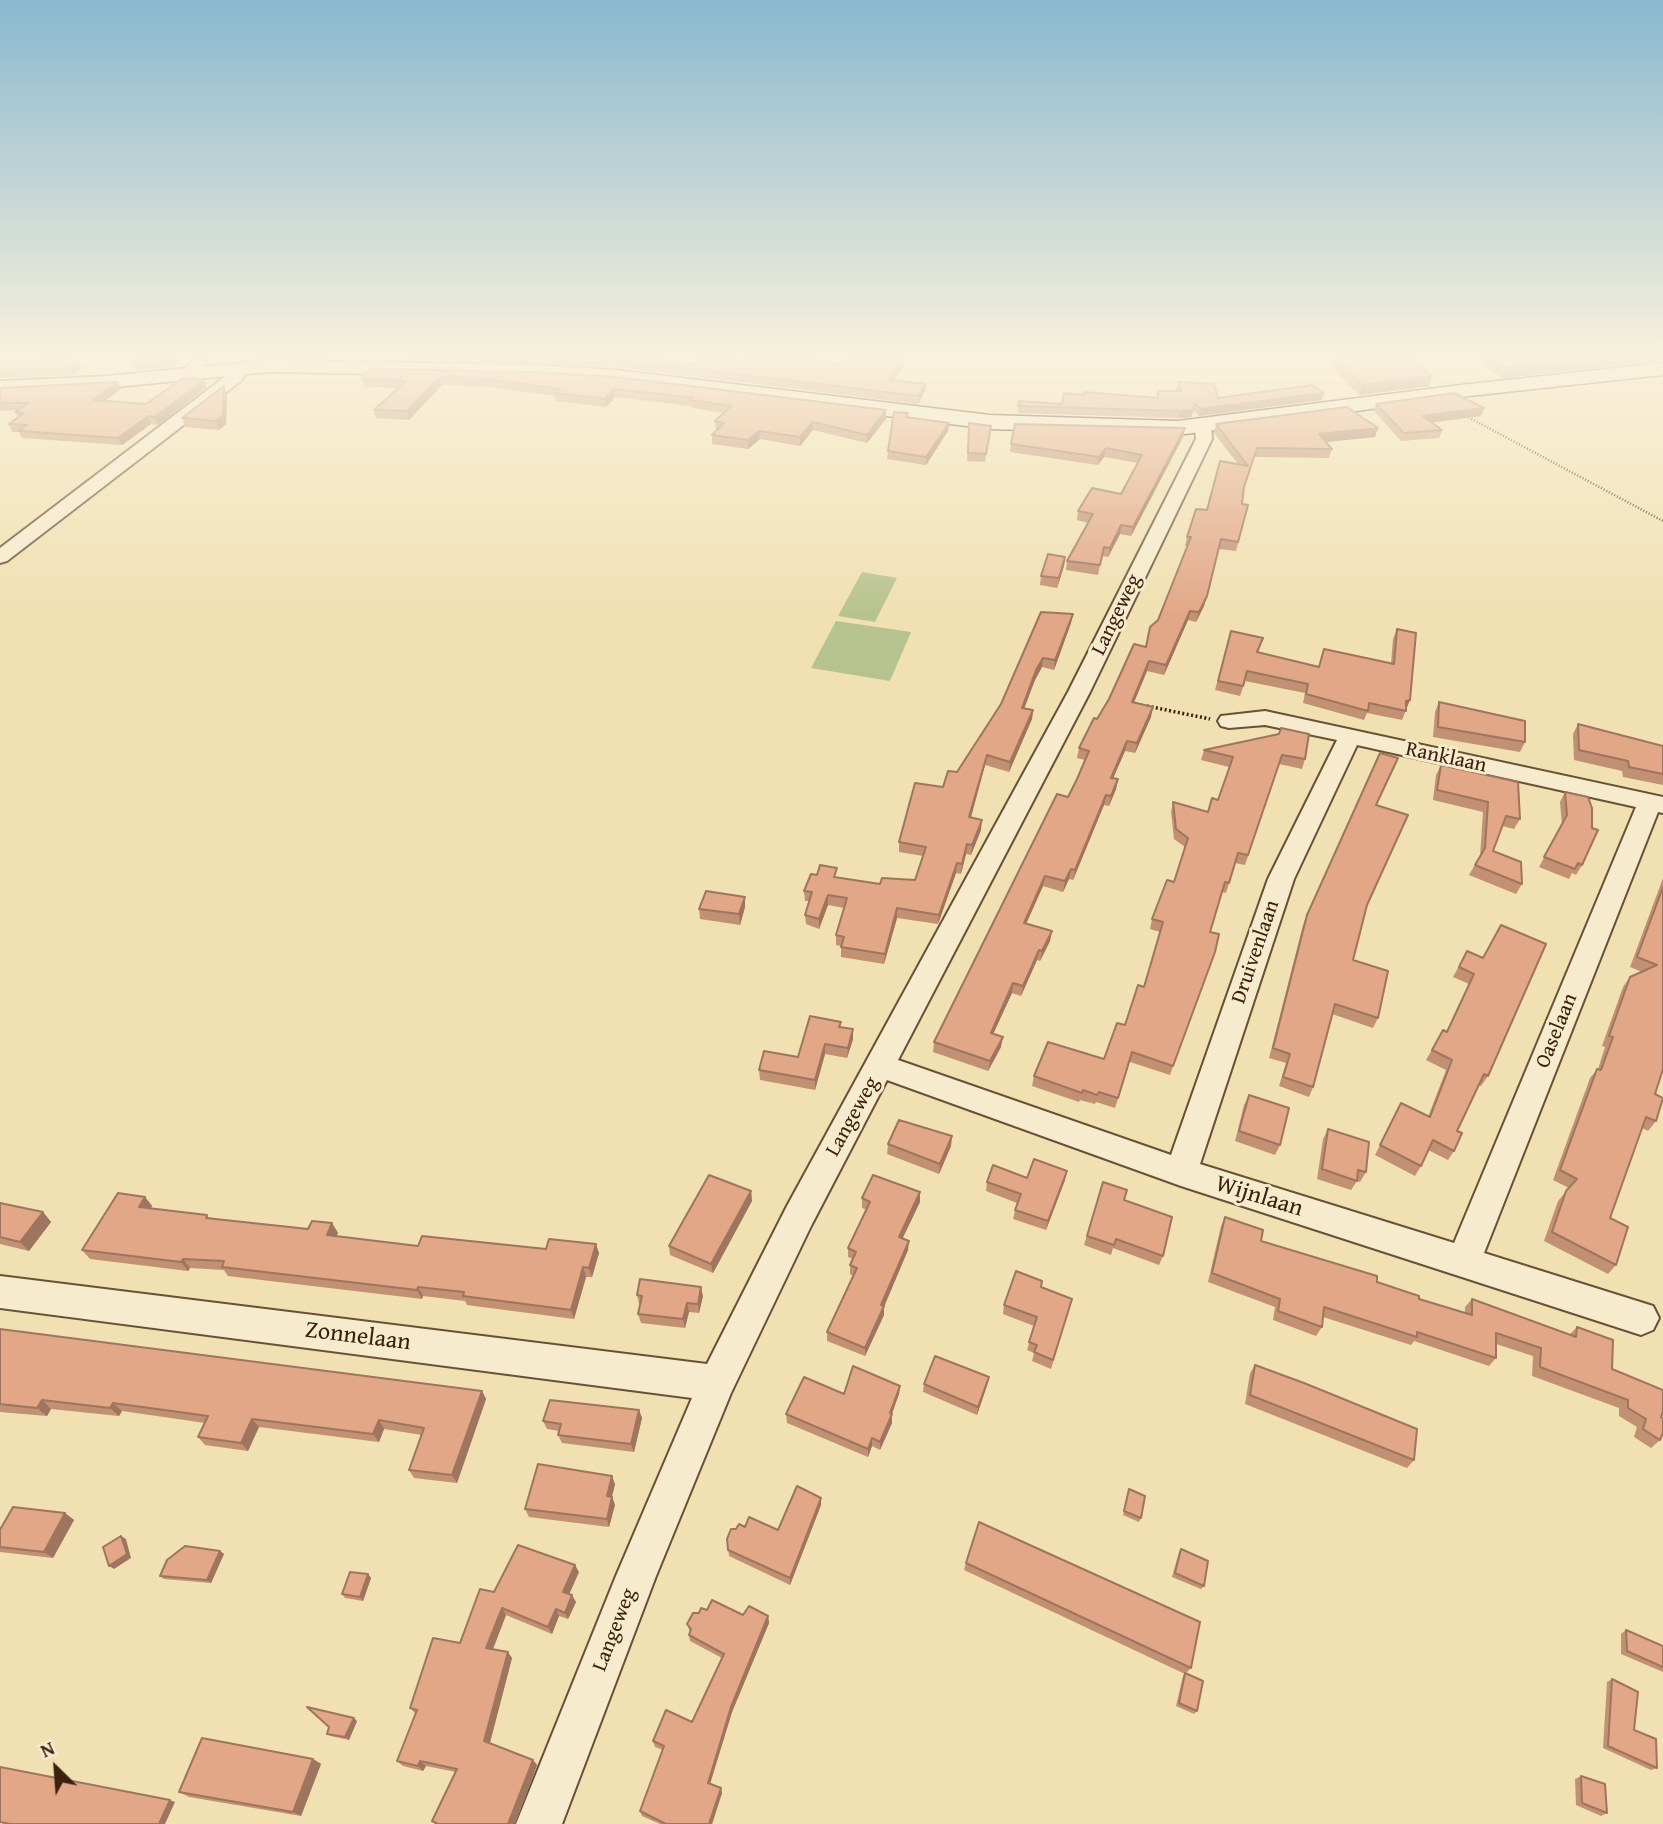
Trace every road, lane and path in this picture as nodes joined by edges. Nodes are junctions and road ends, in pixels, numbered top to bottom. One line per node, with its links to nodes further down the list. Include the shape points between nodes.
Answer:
1 (149, 444): 5 (street)
2 (1201, 444): 10 (street, Langeweg, via 1079,692)
3 (1520, 444): 4 (path)
4 (1663, 521)
5 (0, 557)
6 (1141, 705): 7 (path)
7 (1229, 721): 8 (street, Ranklaan, via 1265,718)
8 (1349, 738): 9 (street, Ranklaan); 11 (street, Druivenlaan, via 1282,879)
9 (1657, 803): 12 (street, Oaselaan)
10 (881, 1066): 11 (street, Wijnlaan); 15 (street, Langeweg, via 799,1216)
11 (1181, 1172): 12 (street, Wijnlaan)
12 (1464, 1261): 14 (street, Wijnlaan)
13 (0, 1292): 15 (street, Zonnelaan)
14 (1641, 1318)
15 (717, 1383): 16 (street, Langeweg)
16 (539, 1824)

